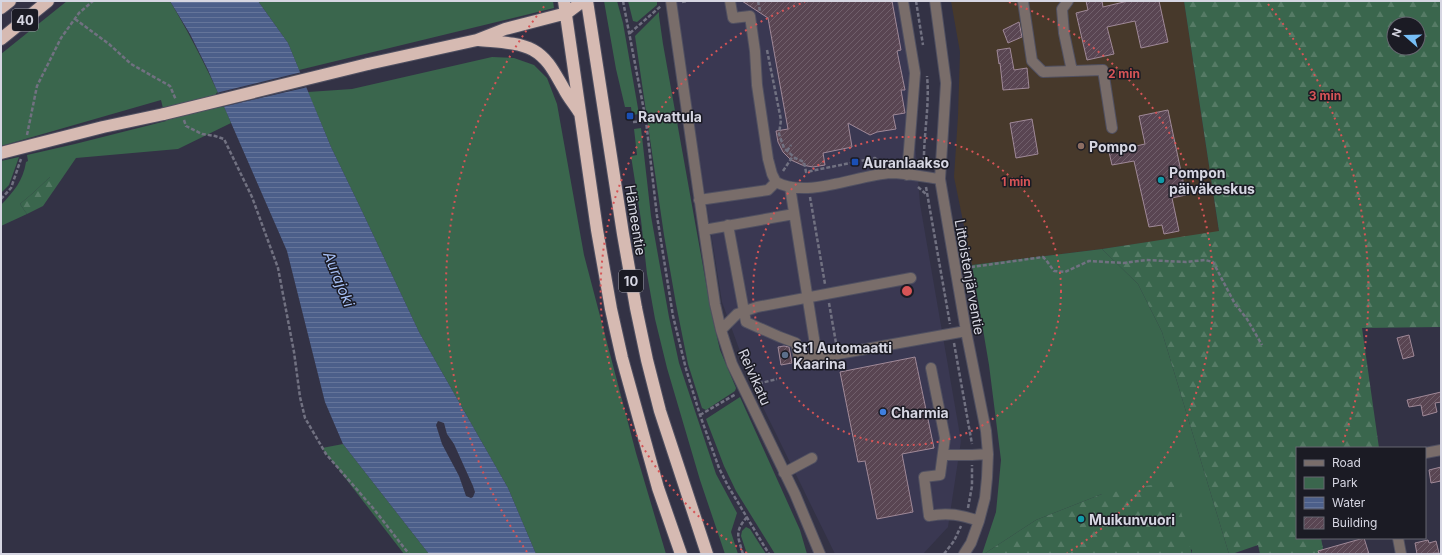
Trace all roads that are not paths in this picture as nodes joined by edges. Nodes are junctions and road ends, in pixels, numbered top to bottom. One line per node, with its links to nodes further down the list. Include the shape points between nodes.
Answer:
1 (10, 1): 12 (highway, 40)
2 (48, 1): 14 (highway, 40)
3 (564, 1): 13 (highway, 10)
4 (583, 1): 13 (highway)
5 (587, 1): 44 (highway, Hämeentie / 10, via 623,234 647,360 662,418)
6 (671, 1): 24 (street, Reivikatu)
7 (730, 1): 22 (street, via 733,18 750,16 768,159)
8 (902, 1): 20 (street, via 915,73)
9 (935, 1): 21 (street, Littoistenjärventie, via 946,83)
10 (1023, 1): 16 (street, via 1032,60 1043,72)
11 (1068, 1): 16 (street, via 1062,9)
12 (1, 8)
13 (567, 13): 15 (highway, via 505,29); 17 (highway, 10)
14 (1, 39)
15 (477, 40): 17 (highway, via 520,46 543,56); 19 (highway, bridge)
16 (1072, 71): 18 (street, via 1103,70)
17 (581, 115): 43 (highway, 10, via 597,230 622,358 658,488)
18 (1112, 128)
19 (1, 153)
20 (906, 175): 21 (street); 23 (street, via 891,173 808,188)
21 (940, 179): 32 (street, Littoistenjärventie)
22 (776, 182): 23 (street); 24 (street, via 768,190)
23 (790, 187): 25 (street)
24 (699, 200): 27 (street, Reivikatu)
25 (794, 214): 26 (street); 29 (street)
26 (728, 225): 27 (street); 30 (street)
27 (704, 230): 31 (street, Reivikatu)
28 (911, 278): 29 (street)
29 (807, 297): 30 (street); 33 (street)
30 (744, 312): 31 (street, via 737,314); 33 (street, via 746,322 796,343 799,359)
31 (721, 330): 40 (street, Reivikatu, via 735,370)
32 (966, 331): 33 (street); 37 (street, Littoistenjärventie, via 986,431)
33 (817, 357)
34 (931, 368): 38 (street, via 945,438)
35 (1441, 450): 36 (street)
36 (1426, 453)
37 (988, 454): 38 (street); 41 (street, Littoistenjärventie, via 985,498)
38 (943, 455): 41 (street, via 940,475 924,477 929,516 943,513)
39 (812, 458): 40 (street)
40 (784, 473): 45 (street, Reivikatu)
41 (979, 521): 46 (street, Littoistenjärventie)
42 (1398, 539): 47 (street)
43 (681, 554)
44 (707, 554)
45 (820, 554)
46 (964, 554)
47 (1401, 554)

